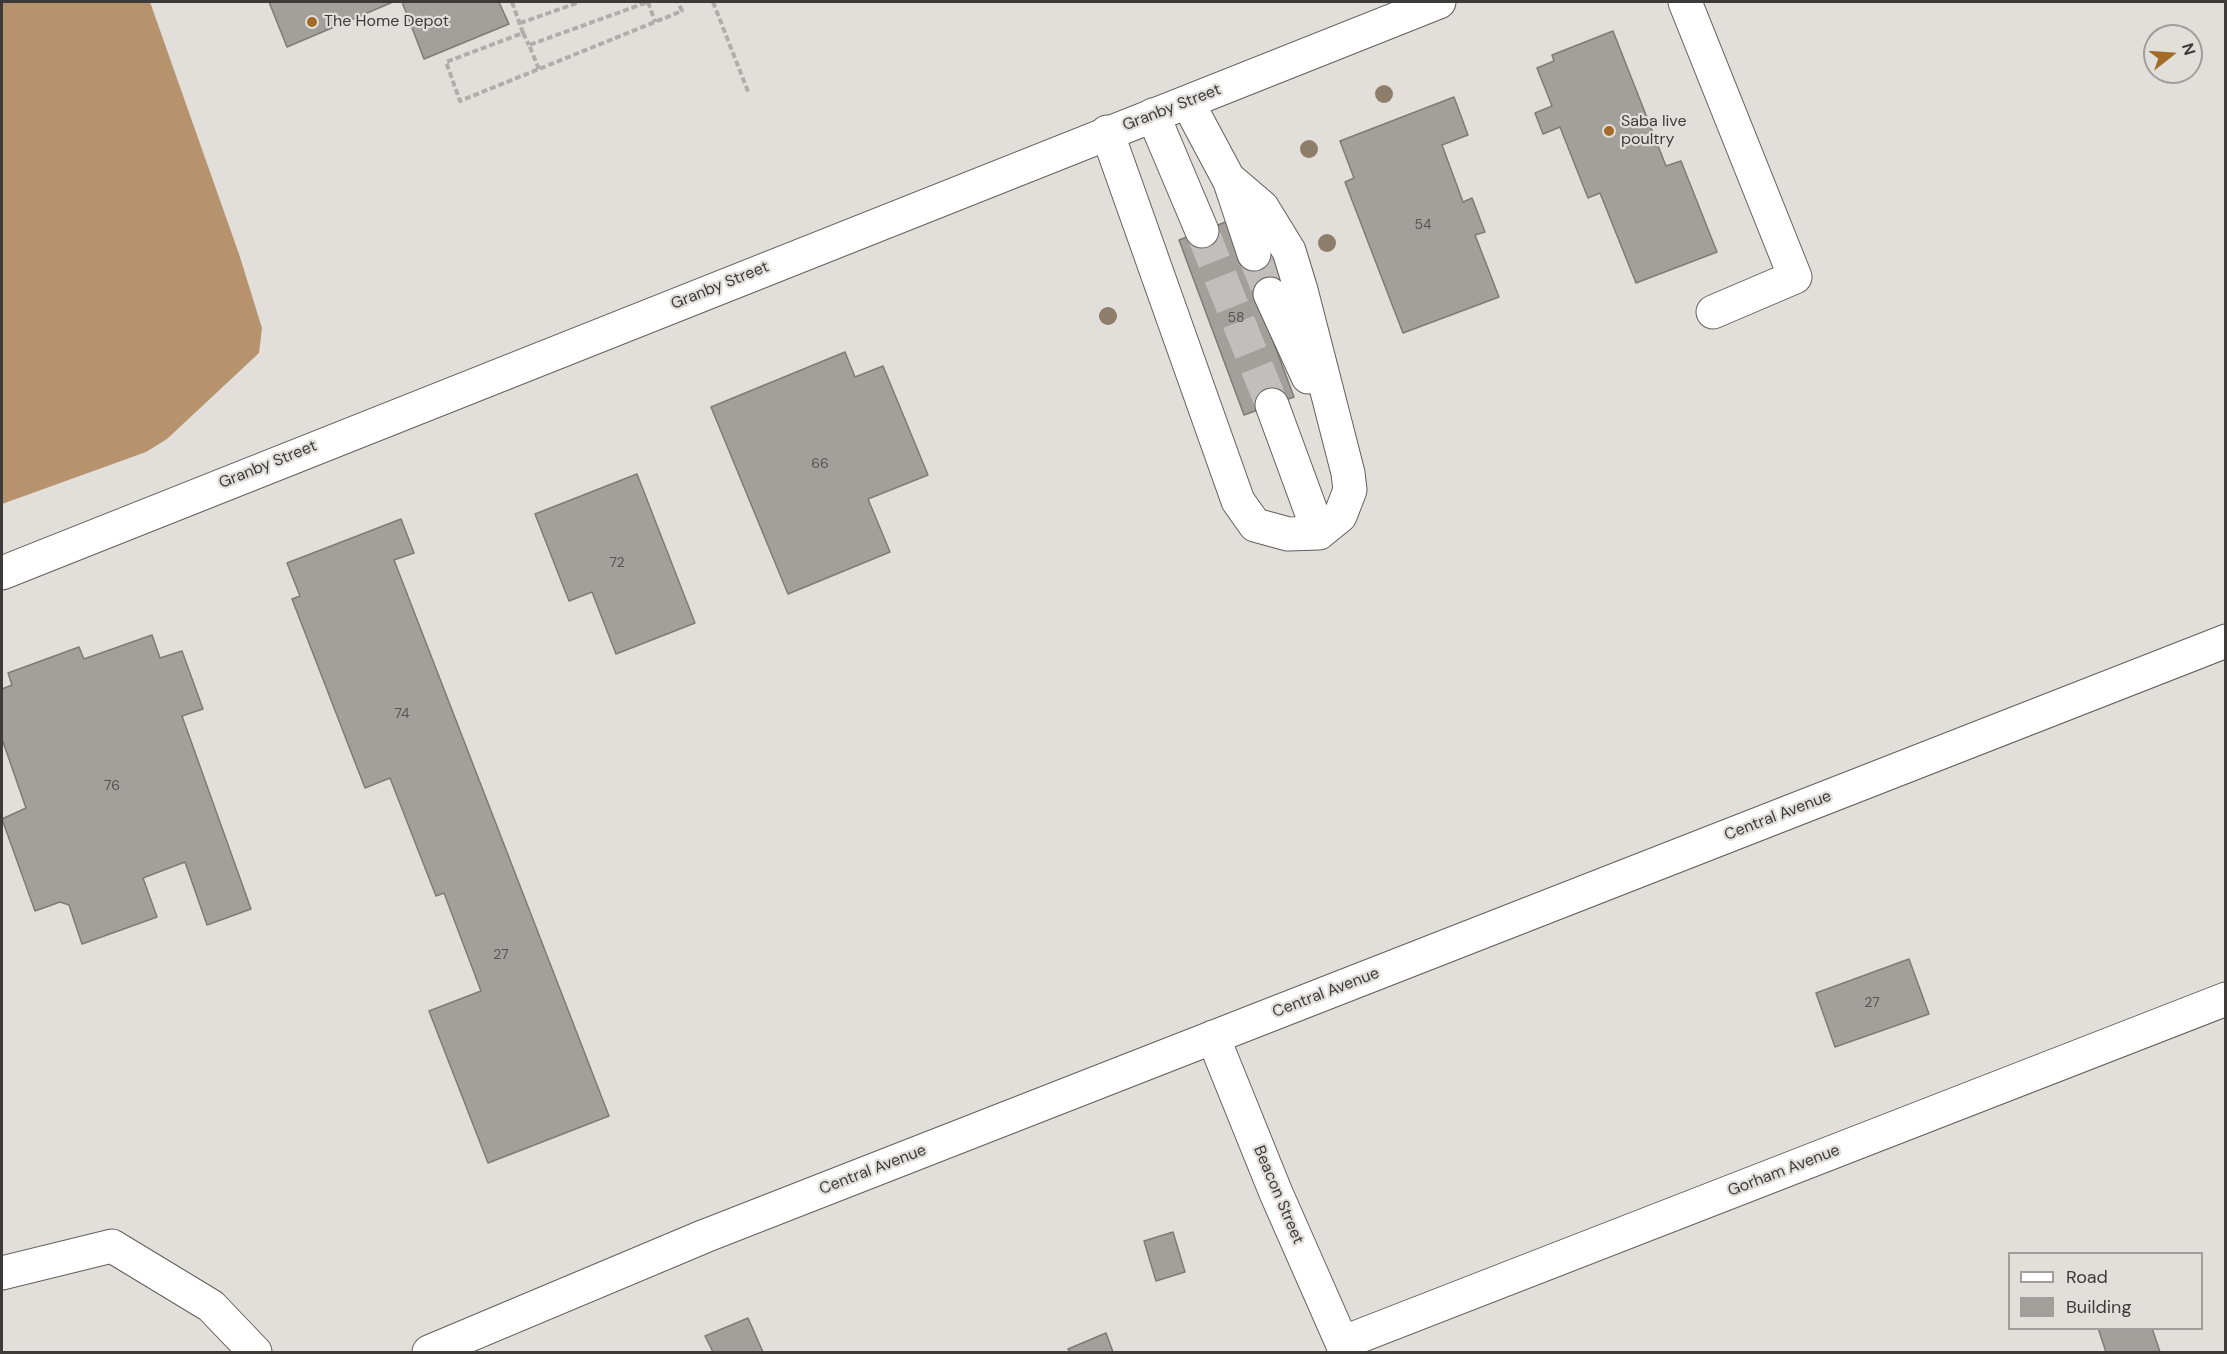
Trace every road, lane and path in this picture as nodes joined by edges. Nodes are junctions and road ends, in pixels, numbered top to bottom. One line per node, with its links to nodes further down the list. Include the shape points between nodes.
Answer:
1 (512, 2): 9 (path)
2 (580, 2): 9 (path)
3 (648, 2): 8 (path); 11 (path)
4 (678, 2): 8 (path, via 682,11)
5 (713, 2): 13 (path)
6 (1439, 2): 14 (street, Granby Street)
7 (1685, 2): 21 (street, via 1795,277)
8 (655, 22): 12 (path)
9 (520, 23): 10 (path)
10 (523, 33): 11 (path); 12 (path, via 446,62 460,101)
11 (529, 45): 12 (path)
12 (539, 69)
13 (749, 94)
14 (1188, 103): 15 (street, Granby Street); 17 (street)
15 (1153, 115): 16 (street, Granby Street); 18 (street)
16 (1107, 132): 24 (street, via 1238,501 1255,525 1288,534); 25 (street, Granby Street)
17 (1228, 178): 19 (street); 22 (street, via 1262,207 1289,251)
18 (1202, 231)
19 (1254, 254)
20 (1270, 294): 22 (street, via 1305,374)
21 (1713, 312)
22 (1329, 398): 24 (street, via 1350,490 1340,516)
23 (1272, 405): 24 (street)
24 (1319, 533)
25 (2, 573)
26 (2226, 640): 28 (street, Central Avenue)
27 (2226, 999): 30 (street, Gorham Avenue)
28 (1213, 1037): 30 (street, Beacon Street); 32 (street, Central Avenue, via 705,1236)
29 (2, 1273): 31 (street, via 112,1246 211,1306)
30 (1344, 1348)
31 (255, 1353)
32 (429, 1353)

